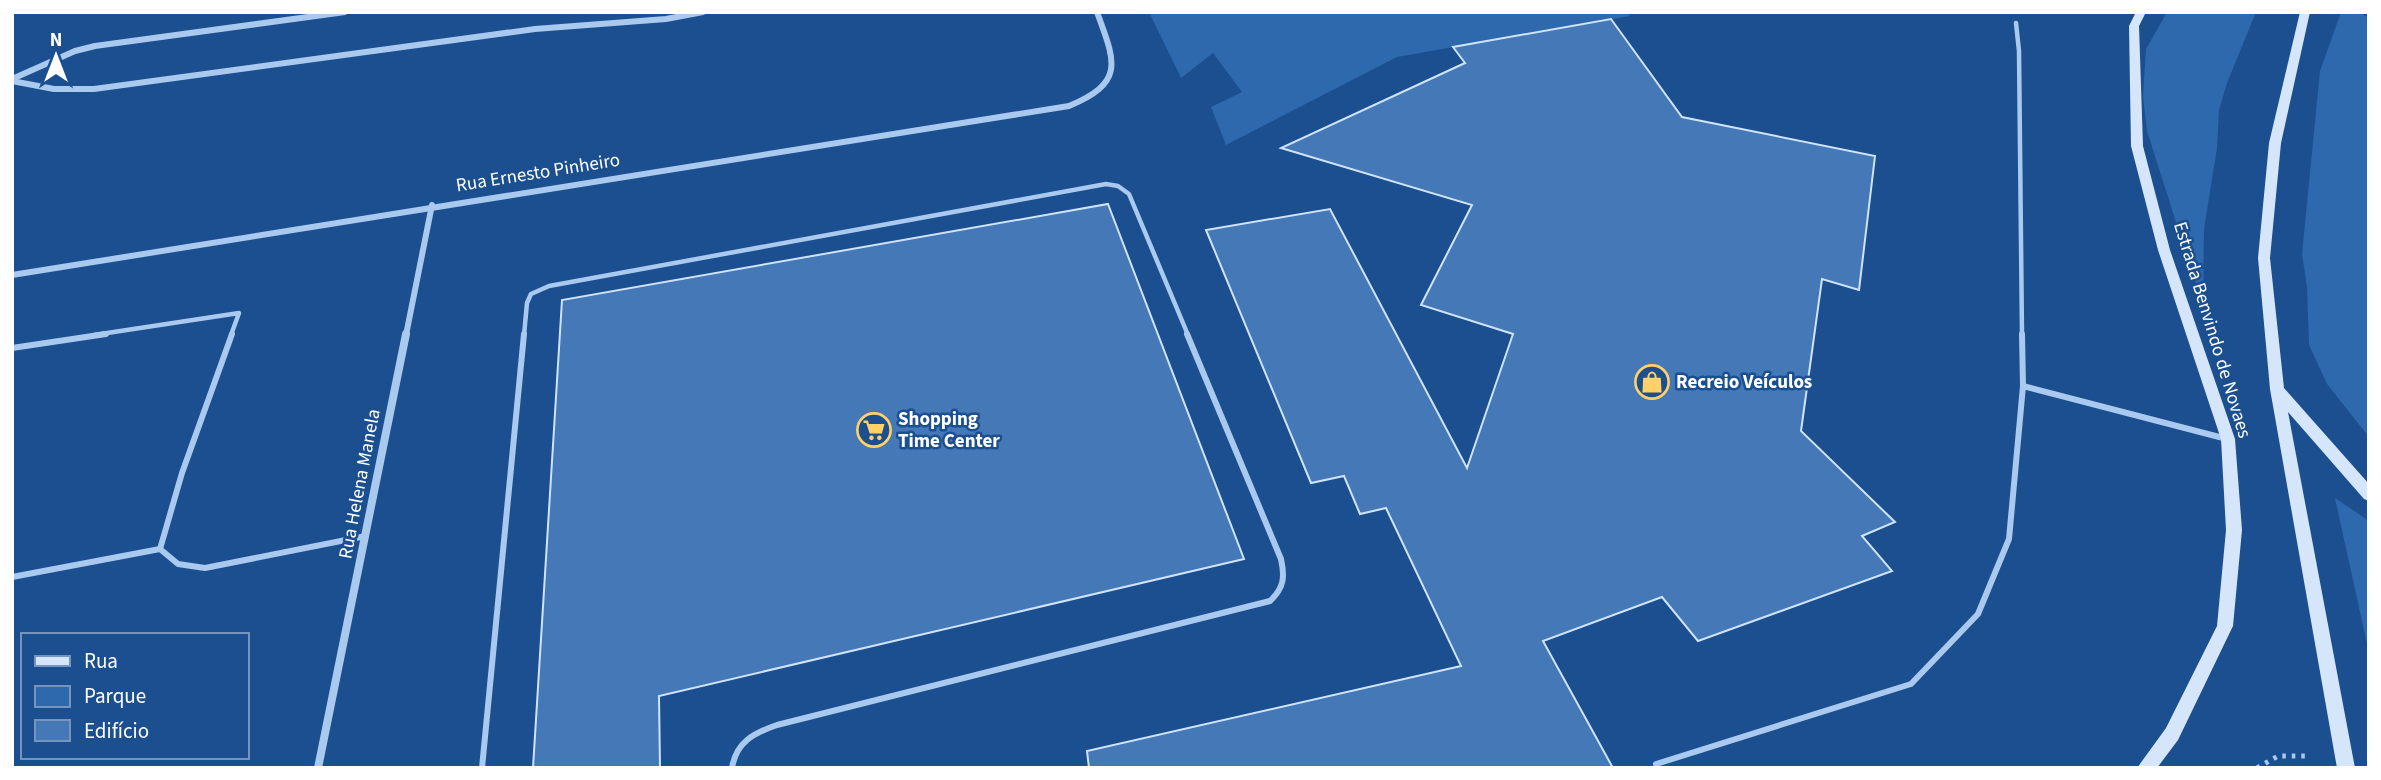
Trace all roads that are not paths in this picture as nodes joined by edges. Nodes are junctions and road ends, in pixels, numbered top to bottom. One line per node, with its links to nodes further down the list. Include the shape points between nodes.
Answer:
1 (345, 12): 7 (street, via 95,46)
2 (703, 12): 7 (street, via 536,29 74,91)
3 (1097, 12): 8 (street, Rua Ernesto Pinheiro, via 1110,48 1108,84 1094,97 1069,106)
4 (2141, 12): 13 (street, Estrada Benvindo de Novaes, via 2134,26 2137,146 2164,250)
5 (2305, 12): 12 (street, Estrada Benvindo de Novaes, via 2275,143 2264,258)
6 (2016, 23): 11 (lane)
7 (12, 80)
8 (432, 205): 9 (street, Rua Ernesto Pinheiro); 15 (street, Rua Helena Manela)
9 (12, 275)
10 (12, 348): 16 (lane, via 239,313)
11 (2023, 386): 13 (lane); 18 (lane, via 2009,539 1978,614 1911,684)
12 (2277, 388): 14 (street); 23 (street, Estrada Benvindo de Novaes)
13 (2228, 439): 22 (street, Estrada Benvindo de Novaes, via 2234,530 2225,626 2172,733)
14 (2369, 495)
15 (366, 536): 16 (lane, via 214,567 175,564); 19 (street, Rua Helena Manela)
16 (160, 549): 17 (lane)
17 (12, 577)
18 (1656, 764)
19 (318, 768)
20 (482, 768): 21 (lane, via 531,294 549,286 1083,186 1122,186 1281,559 1285,576 1281,592 1270,601 777,725 754,733 739,745)
21 (733, 768)
22 (2146, 768)
23 (2346, 768)

